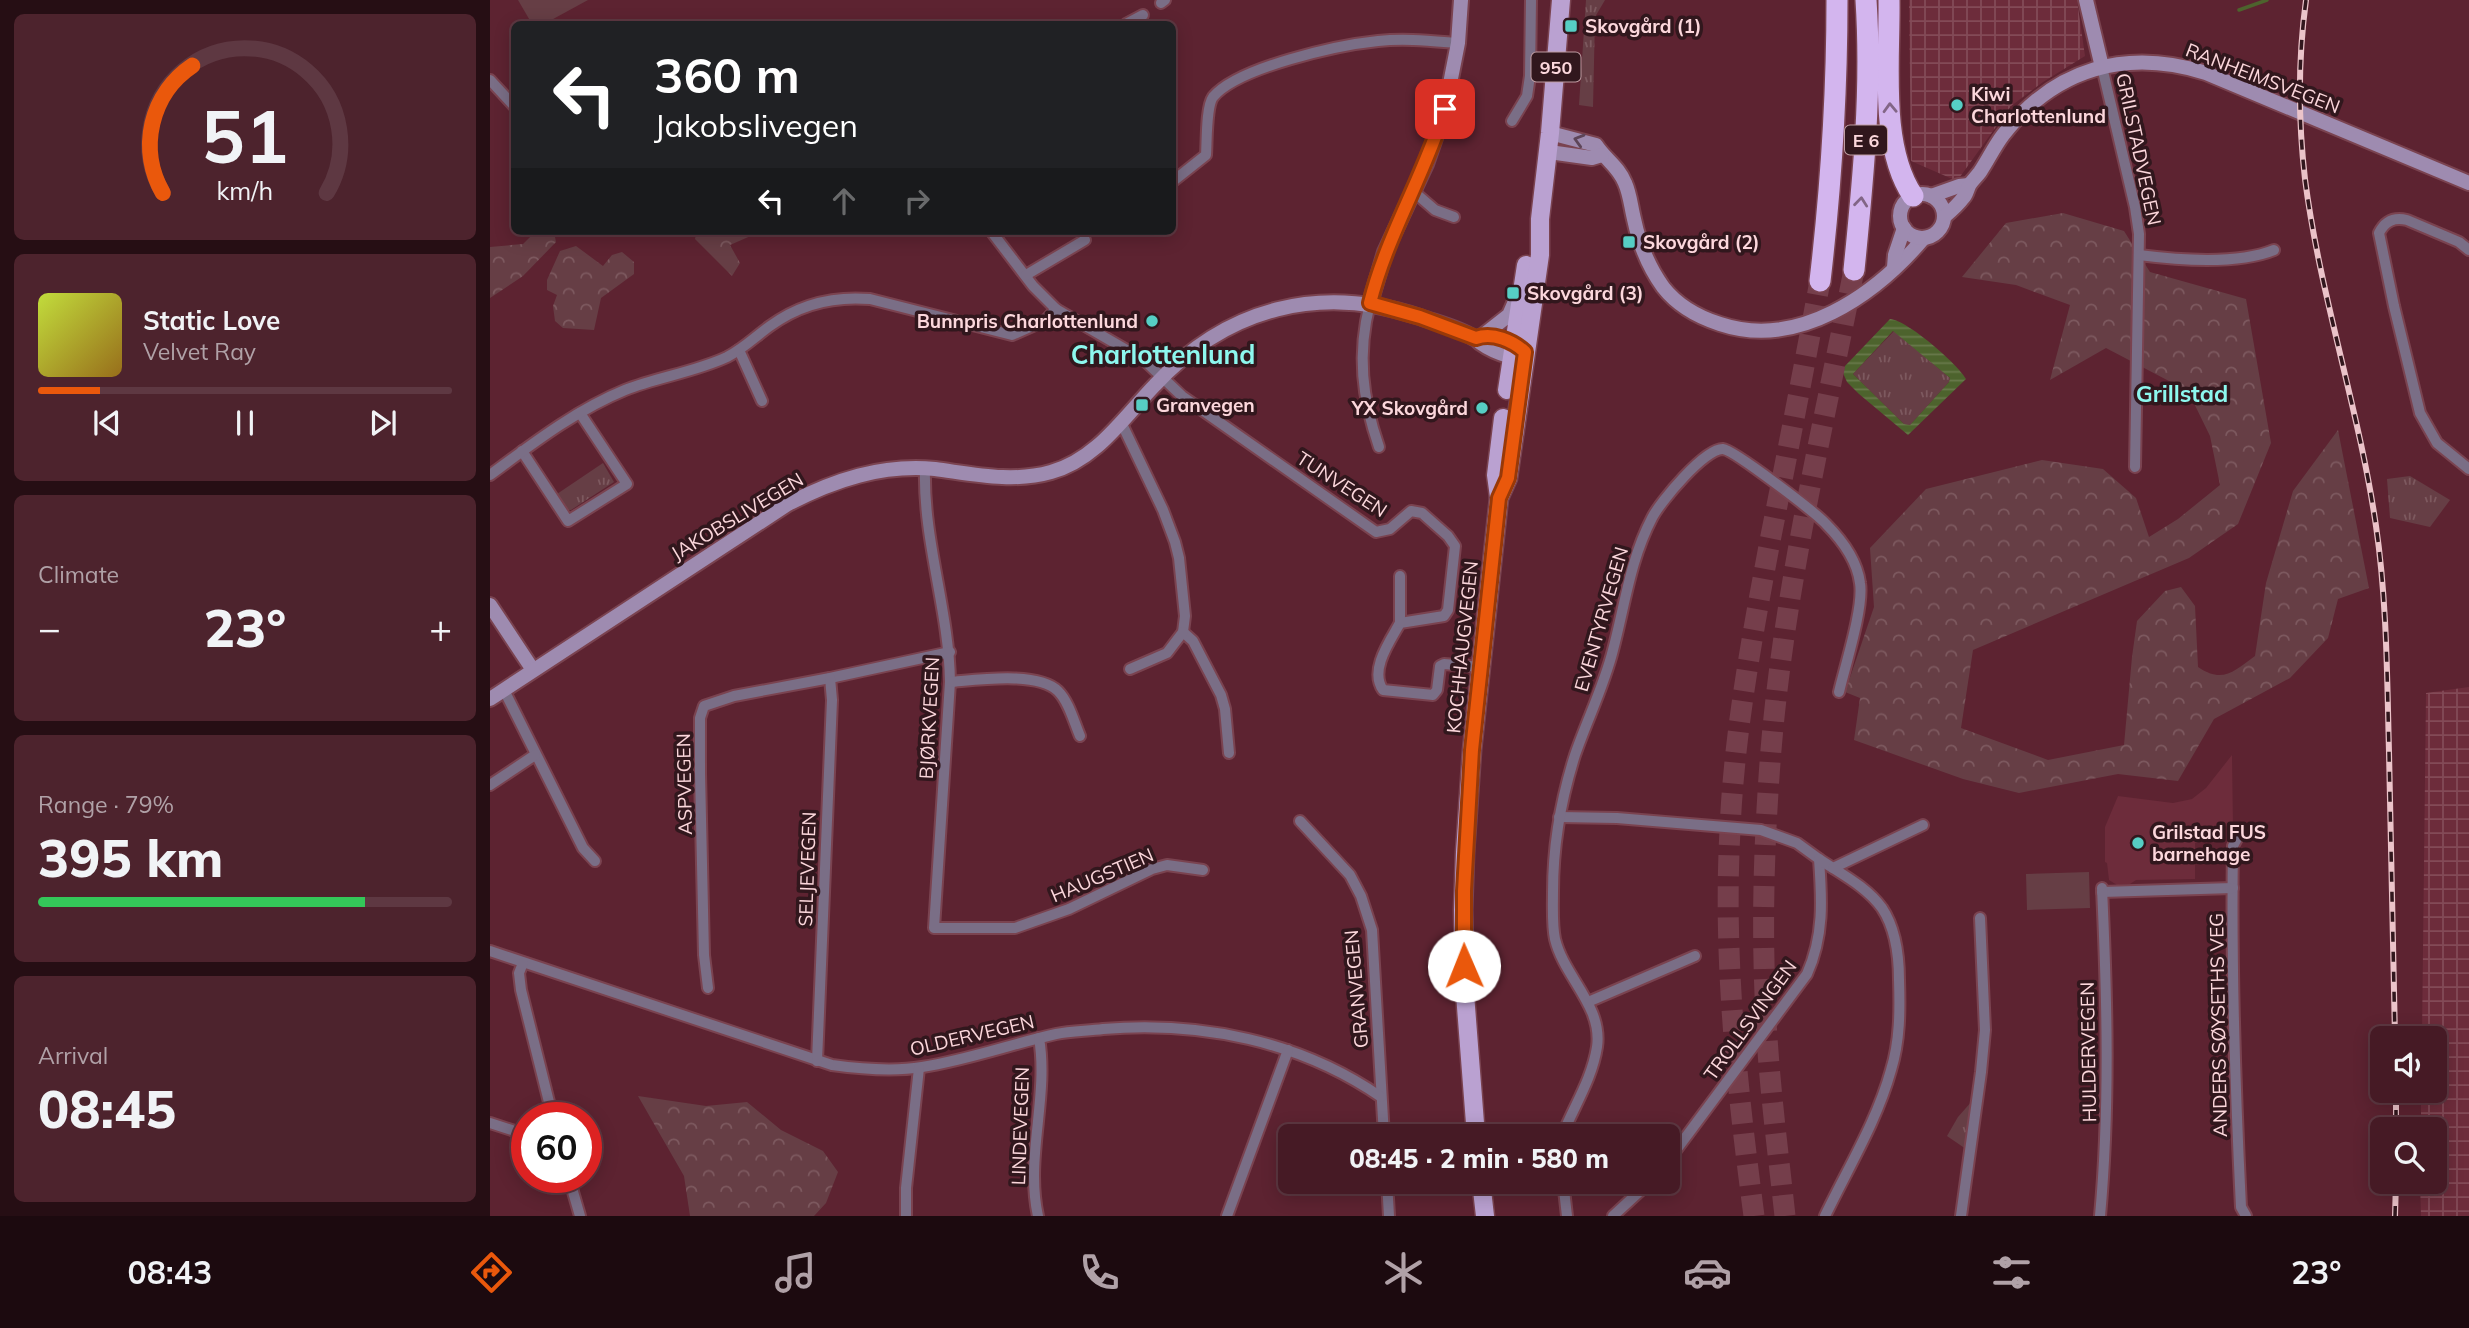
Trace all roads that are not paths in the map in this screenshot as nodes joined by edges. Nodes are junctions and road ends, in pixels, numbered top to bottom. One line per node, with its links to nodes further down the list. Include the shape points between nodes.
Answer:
1 (1461, 0): 12 (street)
2 (1531, 0): 16 (street, via 1527,96)
3 (1561, 0): 17 (main road, KOCHHAUGVEGEN / 950)
4 (1823, 0): 11 (highway, E 6)
5 (1837, 0): 11 (highway, E 6)
6 (1866, 0): 36 (highway, E 6, one-way to 6, via 1866,142)
7 (1889, 0): 24 (highway, E 6, one-way to 7, via 1898,171 1893,145)
8 (2086, 0): 13 (street)
9 (1143, 15): 10 (street)
10 (1132, 21)
11 (1837, 39): 38 (highway, E 6)
12 (1458, 43): 20 (street, via 1377,41 1249,73 1212,98 1206,155); 23 (street, via 1442,119)
13 (2102, 67): 21 (street, RANHEIMSVEGEN, via 2155,62 2198,70); 22 (street, GRILSTADVEGEN, via 2070,77 2041,95 2001,138); 34 (street, GRILSTADVEGEN, via 2135,207)
14 (490, 80): 15 (street)
15 (511, 103)
16 (1512, 121)
17 (1550, 133): 18 (main road, KOCHHAUGVEGEN / 950); 19 (street, one-way to 17, via 1596,145)
18 (1549, 152): 19 (street, via 1592,158); 27 (main road, KOCHHAUGVEGEN / 950)
19 (1602, 155): 35 (street, via 1625,182 1640,243 1653,271 1678,302 1712,321 1755,331 1795,327 1858,297)
20 (1176, 178)
21 (2469, 183)
22 (1969, 185): 24 (street); 26 (street, GRILSTADVEGEN, via 1965,196)
23 (1413, 191): 25 (street, via 1435,210); 40 (street, via 1385,252)
24 (1922, 196): 26 (street, via 1941,204); 28 (street, via 1906,201 1901,209)
25 (1454, 217)
26 (1944, 217): 30 (street, via 1942,228)
27 (1540, 219): 39 (main road, KOCHHAUGVEGEN / 950, via 1528,252); 44 (main road, KOCHHAUGVEGEN / 950, via 1540,255)
28 (1904, 228): 30 (street); 35 (street)
29 (994, 235): 37 (street, TUNVEGEN)
30 (1923, 239): 35 (street)
31 (1086, 240): 37 (street)
32 (2274, 250): 34 (street, GRILSTADVEGEN, via 2259,256 2218,258)
33 (2469, 250): 53 (street, via 2399,218 2389,221 2379,233 2420,413 2437,443)
34 (2139, 255): 51 (street, GRILSTADVEGEN)
35 (1894, 267)
36 (1854, 270)
37 (1026, 275): 41 (street, TUNVEGEN)
38 (1820, 281)
39 (1523, 289): 42 (street, via 1509,315); 44 (main road, KOCHHAUGVEGEN / 950)
40 (1370, 303): 42 (street, JAKOBSLIVEGEN); 45 (street, JAKOBSLIVEGEN, via 1321,302 1264,312 1213,337); 49 (street, via 1364,390)
41 (1056, 309): 43 (street, via 1046,320 1012,335 870,299 830,299 794,311); 45 (street, TUNVEGEN)
42 (1480, 337): 44 (street, JAKOBSLIVEGEN, via 1480,344)
43 (738, 350): 46 (street); 47 (street, via 625,390)
44 (1517, 350): 60 (main road, KOCHHAUGVEGEN / 950, via 1508,478 1499,498)
45 (1163, 376): 48 (street, JAKOBSLIVEGEN); 57 (street, TUNVEGEN, via 1182,396 1376,532 1390,529 1411,511 1422,513 1448,536 1455,550 1448,610 1444,616)
46 (762, 401)
47 (580, 413): 50 (street); 50 (street, via 627,484 568,521)
48 (1121, 422): 52 (street, JAKOBSLIVEGEN, via 1083,457 1049,472 1006,477); 58 (street, via 1175,542)
49 (1379, 447)
50 (522, 451): 54 (street)
51 (2135, 467)
52 (925, 469): 59 (street, BJØRKVEGEN, via 926,506); 62 (street, JAKOBSLIVEGEN, via 860,474 795,500)
53 (2469, 469)
54 (490, 475)
55 (1399, 576): 57 (street)
56 (490, 606): 62 (street)
57 (1400, 623): 60 (street, via 1379,668 1383,690 1433,695 1440,666)
58 (1183, 632): 61 (street, via 1167,653); 69 (street, via 1193,641 1221,695)
59 (950, 652): 63 (street, ASPVEGEN); 64 (street, BJØRKVEGEN)
60 (1481, 667): 96 (main road, KOCHHAUGVEGEN / 950, via 1463,910)
61 (1130, 669)
62 (533, 670): 65 (street, JAKOBSLIVEGEN)
63 (830, 678): 86 (street, ASPVEGEN, via 720,700 702,711 703,925); 90 (street, SELJEVEGEN)
64 (950, 682): 68 (street, via 1007,677 1054,687 1065,700); 82 (street, BJØRKVEGEN)
65 (504, 690): 67 (street, JAKOBSLIVEGEN); 70 (street)
66 (1839, 692): 72 (street, EVENTYRVEGEN, via 1861,585 1853,558 1825,523 1742,459 1725,449 1716,450 1659,508 1638,548 1613,650 1575,756)
67 (490, 699)
68 (1080, 736)
69 (1229, 753)
70 (535, 754): 71 (street); 77 (street, via 583,848)
71 (490, 785)
72 (1559, 817): 76 (street, via 1761,830 1797,843); 87 (street, EVENTYRVEGEN, via 1553,890 1555,939)
73 (1300, 821): 92 (street, GRANVEGEN, via 1350,875 1372,930)
74 (1923, 825): 78 (street)
75 (2240, 833): 80 (street, ANDERS SØYSETHS VEG, via 2233,846)
76 (1819, 859): 78 (street); 99 (street, TROLLSVINGEN, via 1821,930 1807,974)
77 (595, 861)
78 (1833, 868): 113 (street, via 1870,895 1890,923 1898,958 1900,1020 1892,1068 1877,1112)
79 (1203, 870): 82 (street, HAUGSTIEN, via 1152,869 1021,928)
80 (2233, 888): 115 (street, HULDERVEGEN, via 2102,890 2107,1134); 116 (street, ANDERS SØYSETHS VEG, via 2236,1139 2241,1207)
81 (1980, 918): 114 (street, via 1985,1030)
82 (934, 929)
83 (490, 951): 85 (street, OLDERVEGEN)
84 (1695, 956): 87 (street)
85 (523, 963): 90 (street, OLDERVEGEN); 93 (street, via 521,990)
86 (708, 988)
87 (1588, 1002): 97 (street, EVENTYRVEGEN, via 1597,1044 1590,1075)
88 (1039, 1038): 89 (street, OLDERVEGEN, via 1112,1028 1180,1027 1236,1035); 91 (street, OLDERVEGEN); 107 (street, LINDEVEGEN)
89 (1288, 1050): 92 (street, OLDERVEGEN); 108 (street)
90 (817, 1060): 91 (street, OLDERVEGEN, via 853,1068)
91 (919, 1068): 106 (street)
92 (1381, 1097): 95 (street, GRANVEGEN)
93 (549, 1102)
94 (490, 1123): 98 (street)
95 (1383, 1124)
96 (1475, 1124)
97 (1568, 1124)
98 (511, 1130)
99 (1680, 1145)
100 (573, 1193): 105 (street)
101 (1388, 1194): 109 (street)
102 (1482, 1194): 110 (main road)
103 (1564, 1194): 111 (street)
104 (1637, 1194): 112 (street)
105 (580, 1216)
106 (906, 1216)
107 (1038, 1216)
108 (1227, 1216)
109 (1390, 1216)
110 (1485, 1216)
111 (1567, 1216)
112 (1613, 1216)
113 (1825, 1216)
114 (1961, 1216)
115 (2099, 1216)
116 (2246, 1216)

